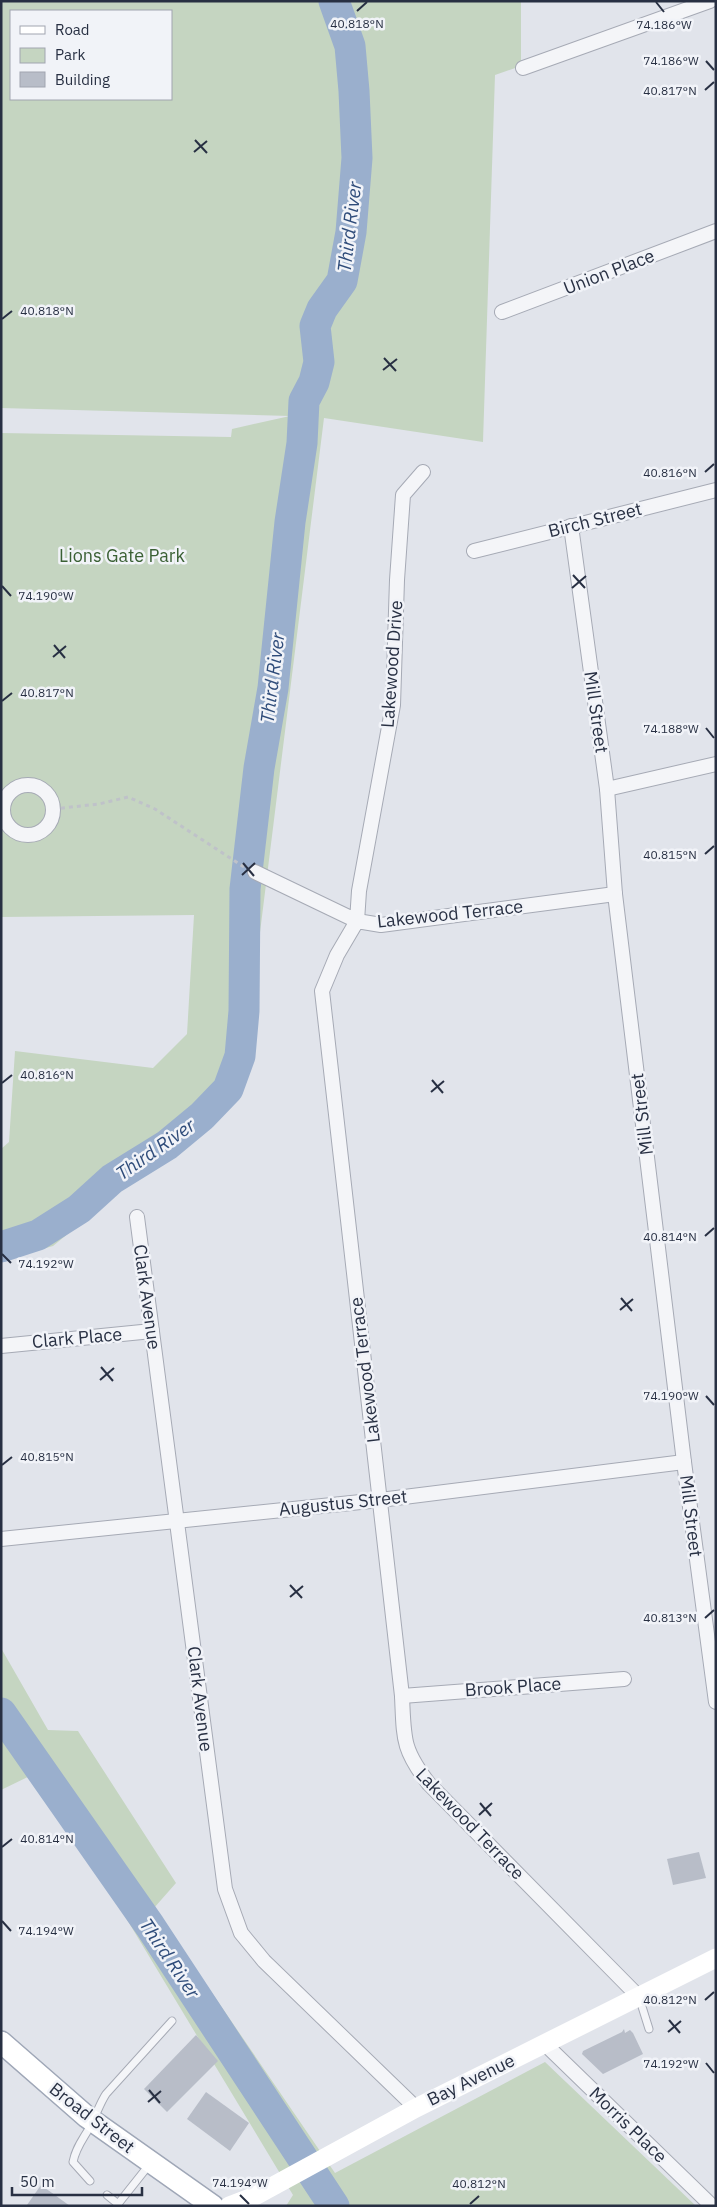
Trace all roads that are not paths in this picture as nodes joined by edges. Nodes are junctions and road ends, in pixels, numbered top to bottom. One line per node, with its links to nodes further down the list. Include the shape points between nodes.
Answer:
1 (710, 1): 2 (street)
2 (524, 68)
3 (716, 231): 4 (street, Union Place)
4 (502, 312)
5 (423, 472): 14 (street, Lakewood Drive, via 404,495 397,580 393,705 359,891)
6 (716, 490): 7 (street, Birch Street)
7 (571, 526): 8 (street, Birch Street); 10 (street, Mill Street)
8 (474, 551)
9 (716, 764): 10 (street)
10 (607, 789): 13 (street, Mill Street)
11 (2, 815): 11 (street, via 10,792 25,785 41,788 53,809 48,825 34,834 11,829)
12 (256, 872): 14 (street)
13 (615, 894): 14 (street, Lakewood Terrace, via 381,925); 18 (street, Mill Street)
14 (357, 920): 19 (street, Lakewood Terrace, via 332,964 322,991)
15 (137, 1217): 16 (street, Clark Avenue)
16 (152, 1331): 17 (street, Clark Place); 20 (street, Clark Avenue)
17 (1, 1346)
18 (684, 1462): 19 (street, Augustus Street); 24 (street, Mill Street)
19 (380, 1500): 20 (street, Augustus Street); 23 (street, Lakewood Terrace)
20 (176, 1519): 21 (street, Augustus Street); 31 (street, Clark Avenue, via 225,1889 241,1933 264,1961)
21 (1, 1539)
22 (624, 1679): 23 (street, Brook Place)
23 (402, 1696): 26 (street, Lakewood Terrace, via 404,1740 412,1762)
24 (716, 1702)
25 (716, 1958): 26 (street, Bay Avenue)
26 (639, 1997): 28 (lane); 30 (street, Bay Avenue)
27 (172, 2020): 32 (lane, via 106,2094)
28 (649, 2029)
29 (1, 2042): 32 (main road, Broad Street)
30 (545, 2044): 31 (street, Bay Avenue); 39 (street, Morris Place)
31 (416, 2108): 38 (street, Bay Avenue, via 256,2196)
32 (93, 2122): 33 (main road, Broad Street); 34 (lane, via 76,2150 73,2162)
33 (150, 2162): 36 (lane); 37 (main road, Broad Street)
34 (90, 2181)
35 (107, 2195): 36 (lane)
36 (119, 2205)
37 (212, 2206)
38 (229, 2206)
39 (712, 2206)

